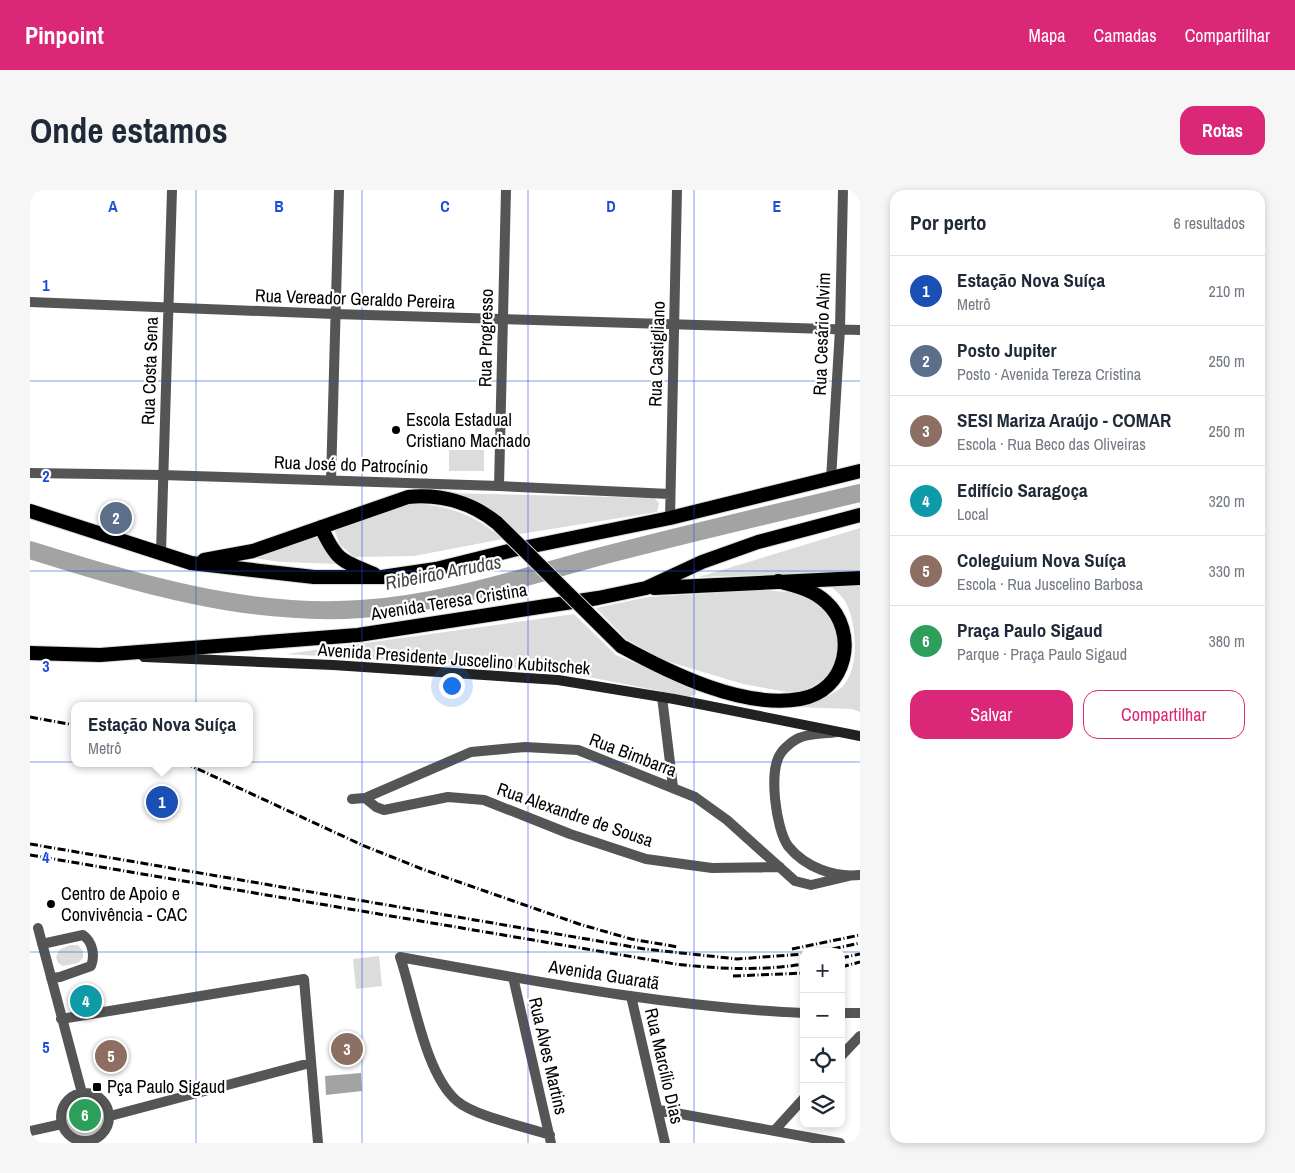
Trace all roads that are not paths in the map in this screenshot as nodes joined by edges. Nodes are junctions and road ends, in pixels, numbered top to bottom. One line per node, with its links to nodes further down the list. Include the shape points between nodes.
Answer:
1 (172, 190): 7 (street, Rua Costa Sena)
2 (339, 190): 8 (street)
3 (506, 190): 9 (street, Rua Progresso)
4 (677, 190): 10 (street, Rua Castigliano)
5 (843, 190): 11 (street, Rua Cesário Alvim)
6 (30, 302): 7 (street, Rua Vereador Geraldo Pereira)
7 (168, 309): 8 (street, Rua Vereador Geraldo Pereira); 15 (street, Rua Costa Sena)
8 (334, 314): 9 (street, Rua Vereador Geraldo Pereira); 17 (street)
9 (503, 319): 10 (street, Rua Vereador Geraldo Pereira); 18 (street, Rua Progresso)
10 (675, 324): 11 (street, Rua Vereador Geraldo Pereira); 19 (street, Rua Castigliano)
11 (840, 329): 12 (street, Rua Vereador Geraldo Pereira); 16 (street, Rua Cesário Alvim)
12 (860, 330)
13 (860, 471): 16 (highway, Avenida Teresa Cristina)
14 (30, 473): 15 (street, Rua José do Patrocínio)
15 (162, 474): 17 (street, Rua José do Patrocínio); 24 (street, Rua Costa Sena)
16 (831, 479): 22 (highway, Avenida Teresa Cristina)
17 (331, 480): 18 (street, Rua José do Patrocínio)
18 (499, 486): 19 (street, Rua José do Patrocínio)
19 (670, 494): 22 (street, Rua Castigliano)
20 (30, 511): 24 (highway, Avenida Teresa Cristina)
21 (860, 515): 29 (highway, Avenida Teresa Cristina, via 758,542 702,562)
22 (670, 518): 26 (highway, Avenida Teresa Cristina, via 436,569)
23 (321, 527): 25 (highway, via 253,551); 26 (highway, via 337,556 345,563); 28 (highway, bridge, via 408,497 429,495 472,507 497,523 621,646 676,676 747,696 780,701 802,699 821,692 843,667 843,631 838,616 826,602 808,589)
24 (161, 552): 25 (highway, Avenida Teresa Cristina)
25 (191, 562): 26 (highway, Avenida Teresa Cristina, via 314,577)
26 (382, 577)
27 (860, 578): 28 (highway)
28 (778, 581): 29 (highway)
29 (646, 588): 31 (highway, Avenida Teresa Cristina, via 358,635)
30 (30, 653): 31 (highway, Avenida Teresa Cristina)
31 (100, 655): 32 (main road, Avenida Presidente Juscelino Kubitschek, via 333,665 558,680)
32 (662, 697): 33 (main road, Avenida Presidente Juscelino Kubitschek); 35 (street)
33 (840, 732): 34 (main road, Avenida Presidente Juscelino Kubitschek); 40 (street, Rua Bimbarra, via 799,738 780,753 774,778 778,819 788,845 814,868)
34 (860, 736)
35 (673, 787): 36 (street, Rua Bimbarra, via 578,750 525,747 471,752); 38 (street, Rua Bimbarra, via 695,797 727,820)
36 (365, 798): 37 (street, Rua Bimbarra); 38 (street, Rua Alexandre de Sousa, via 376,808 384,810 448,798 484,800 646,860 712,868)
37 (352, 800)
38 (780, 867): 40 (street, Rua Bimbarra, via 796,881 811,885)
39 (860, 875): 40 (street, Rua Bimbarra)
40 (849, 876)
41 (38, 928): 42 (street)
42 (42, 944): 44 (street); 44 (street, via 83,935 94,954 91,966 86,969)
43 (513, 977): 45 (street, Avenida Guaratã); 60 (street, Rua Alves Martins); 60 (street, Avenida Guaratã, via 400,957 430,1062 441,1083 458,1102)
44 (50, 978): 49 (street)
45 (631, 996): 46 (street, Avenida Guaratã); 55 (street, Rua Marcílio Dias)
46 (800, 1013)
47 (845, 1013): 48 (street)
48 (860, 1013)
49 (61, 1019): 52 (street, via 304,979); 53 (street)
50 (860, 1036): 51 (street)
51 (845, 1052)
52 (310, 1063): 56 (street); 62 (street)
53 (82, 1093): 56 (street, via 104,1102); 57 (street, via 74,1096 63,1108)
54 (800, 1102): 59 (street)
55 (659, 1110): 59 (street); 63 (street, Rua Marcílio Dias)
56 (110, 1116): 61 (street, via 105,1131)
57 (62, 1124): 58 (street); 61 (street, via 71,1137)
58 (30, 1131)
59 (774, 1131): 64 (street)
60 (550, 1139)
61 (93, 1142)
62 (318, 1143)
63 (664, 1143)
64 (840, 1143)

